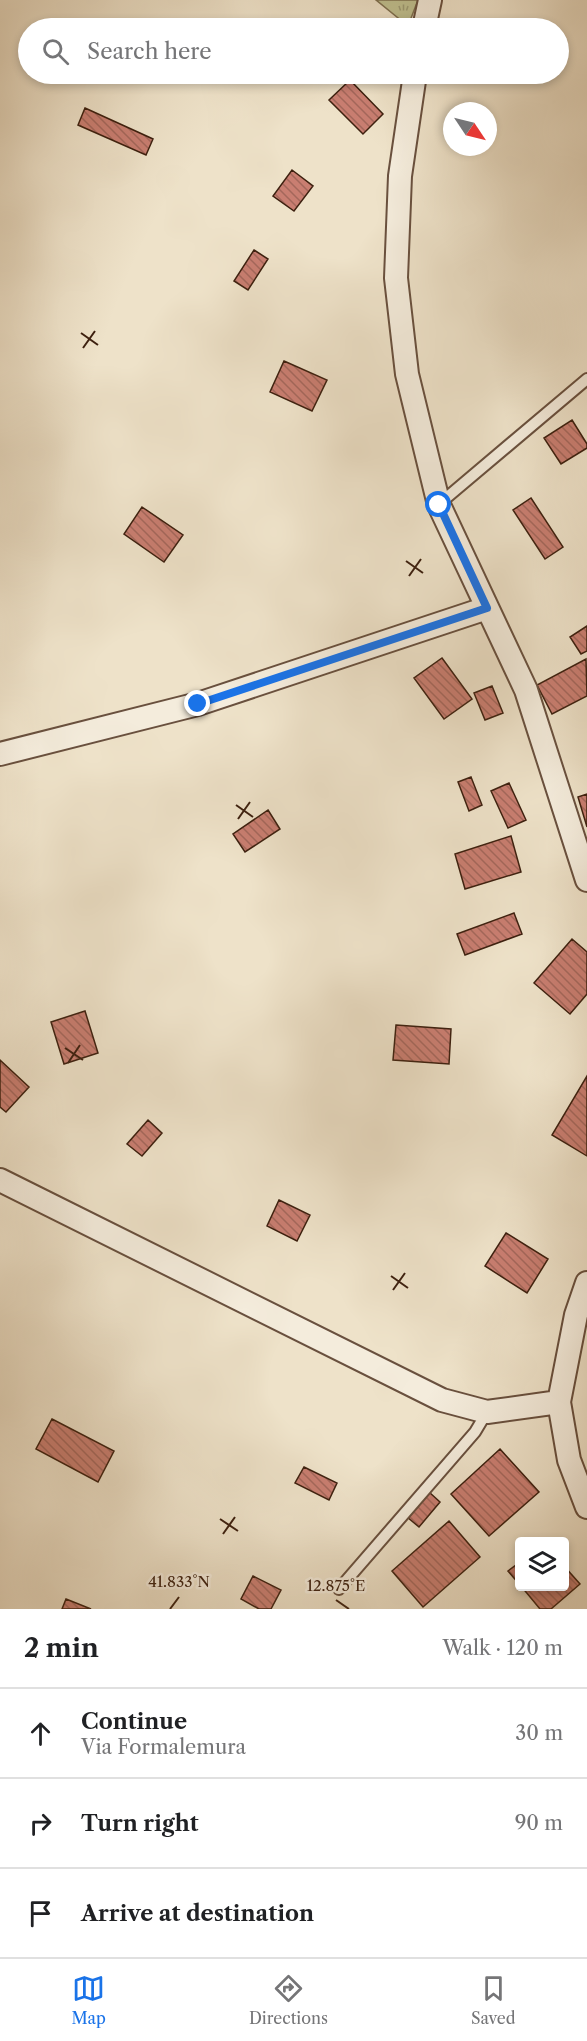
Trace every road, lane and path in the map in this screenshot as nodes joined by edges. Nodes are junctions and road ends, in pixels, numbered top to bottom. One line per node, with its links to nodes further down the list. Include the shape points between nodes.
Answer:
1 (430, 0): 2 (street)
2 (426, 18)
3 (413, 84): 5 (street, via 399,176 396,278 407,374)
4 (587, 379): 5 (lane)
5 (439, 505): 6 (street)
6 (487, 608): 7 (street, via 198,704); 8 (street, via 526,690)
7 (0, 754)
8 (587, 880)
9 (0, 1180): 12 (street, via 442,1400)
10 (587, 1283): 11 (street, via 576,1315)
11 (559, 1402): 12 (street); 13 (street, via 569,1460)
12 (487, 1412): 14 (lane, via 475,1432)
13 (587, 1508)
14 (339, 1589)

